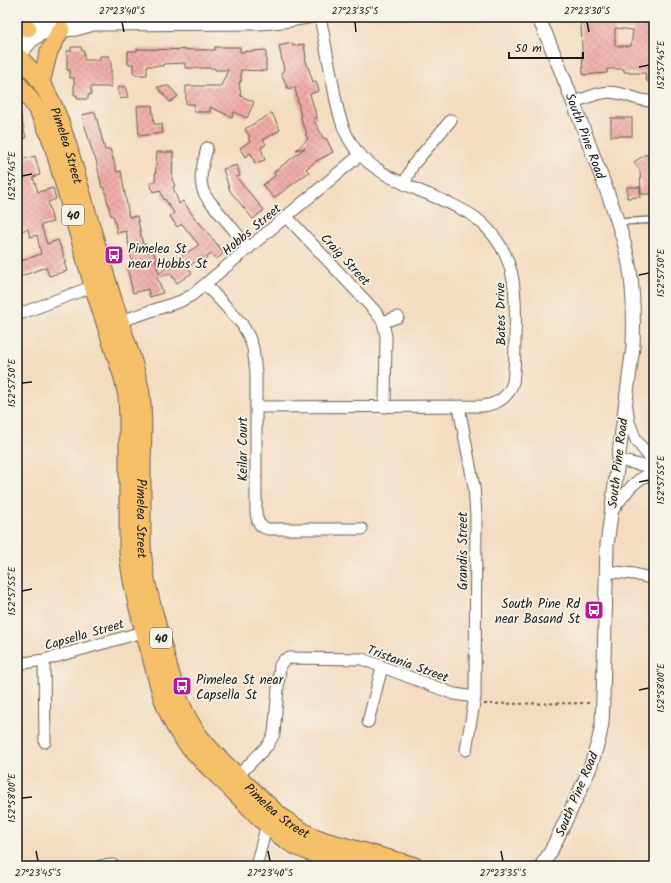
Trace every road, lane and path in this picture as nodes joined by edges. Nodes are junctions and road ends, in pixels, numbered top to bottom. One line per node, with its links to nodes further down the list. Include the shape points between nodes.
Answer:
1 (307, 17): 5 (street, via 278,22)
2 (320, 17): 17 (street, Bates Drive, via 341,122)
3 (538, 17): 10 (street, South Pine Road)
4 (548, 17): 10 (street, South Pine Road)
5 (233, 20): 6 (street)
6 (94, 24): 7 (street, via 74,20 48,21); 8 (street)
7 (23, 27): 9 (street)
8 (61, 30): 9 (street, via 37,36); 12 (main road, via 50,47)
9 (17, 53): 12 (main road, Pimelea Street / 40)
10 (564, 75): 14 (street, South Pine Road)
11 (17, 83): 23 (main road, Pimelea Street / 40, via 35,105 47,130)
12 (41, 83): 23 (main road, Pimelea Street / 40, via 60,119)
13 (654, 101): 14 (street, via 609,92)
14 (574, 102): 21 (street, South Pine Road)
15 (451, 120): 18 (street, via 413,165)
16 (207, 148): 22 (street, via 201,175 202,191)
17 (360, 155): 18 (street, Bates Drive, via 377,170); 19 (street, Hobbs Street)
18 (404, 184): 32 (street, Bates Drive, via 463,210 480,222 499,244 514,279 516,307 512,385 505,396 496,403)
19 (287, 217): 22 (street, Hobbs Street); 27 (street, Craig Street, via 375,310)
20 (654, 220): 21 (lane)
21 (618, 222): 29 (street, South Pine Road, via 628,260 633,294 633,347)
22 (249, 248): 24 (street, Hobbs Street)
23 (100, 283): 25 (street); 28 (main road, Pimelea Street / 40)
24 (206, 285): 28 (street, Hobbs Street, via 181,301); 30 (street, Keilar Court, via 238,319 249,338 254,353)
25 (17, 314)
26 (398, 317): 27 (street)
27 (383, 322): 31 (street, Craig Street, via 386,336)
28 (113, 324): 41 (main road, Pimelea Street / 40, via 127,396 128,552 131,580)
29 (625, 400): 33 (street, South Pine Road); 34 (street, via 636,440)
30 (256, 407): 31 (street, Bates Drive); 38 (street, Keilar Court, via 256,512 260,526 265,529)
31 (385, 407): 32 (street, Bates Drive)
32 (459, 407): 45 (street, Grandis Street, via 474,487 476,515)
33 (618, 460): 35 (street); 37 (street, South Pine Road)
34 (654, 463)
35 (654, 468)
36 (654, 474): 37 (street, via 645,475 633,484)
37 (611, 512): 39 (street, South Pine Road)
38 (362, 529)
39 (606, 571): 40 (street); 52 (street, South Pine Road, via 603,699 599,740 585,780)
40 (654, 579)
41 (151, 630): 42 (street, Capsella Street); 50 (main road, Pimelea Street / 40, via 165,704 178,732 191,749)
42 (44, 660): 43 (street, Capsella Street); 48 (street)
43 (17, 664)
44 (382, 667): 45 (street, Tristania Street, via 454,694); 47 (street); 50 (street, Tristania Street, via 362,659 284,660 280,665 274,734 264,750)
45 (475, 697): 46 (path, via 484,704); 49 (street, Grandis Street)
46 (591, 703)
47 (368, 722)
48 (45, 742)
49 (466, 750)
50 (233, 781): 51 (main road, Pimelea Street / 40); 57 (main road, Pimelea Street / 40, via 302,832)
51 (267, 824): 55 (street); 56 (main road, Pimelea Street / 40, via 298,847)
52 (550, 853): 58 (street, South Pine Road); 59 (street, South Pine Road)
53 (113, 865): 54 (street)
54 (100, 866)
55 (256, 866)
56 (361, 866)
57 (415, 866)
58 (541, 866)
59 (552, 866)

